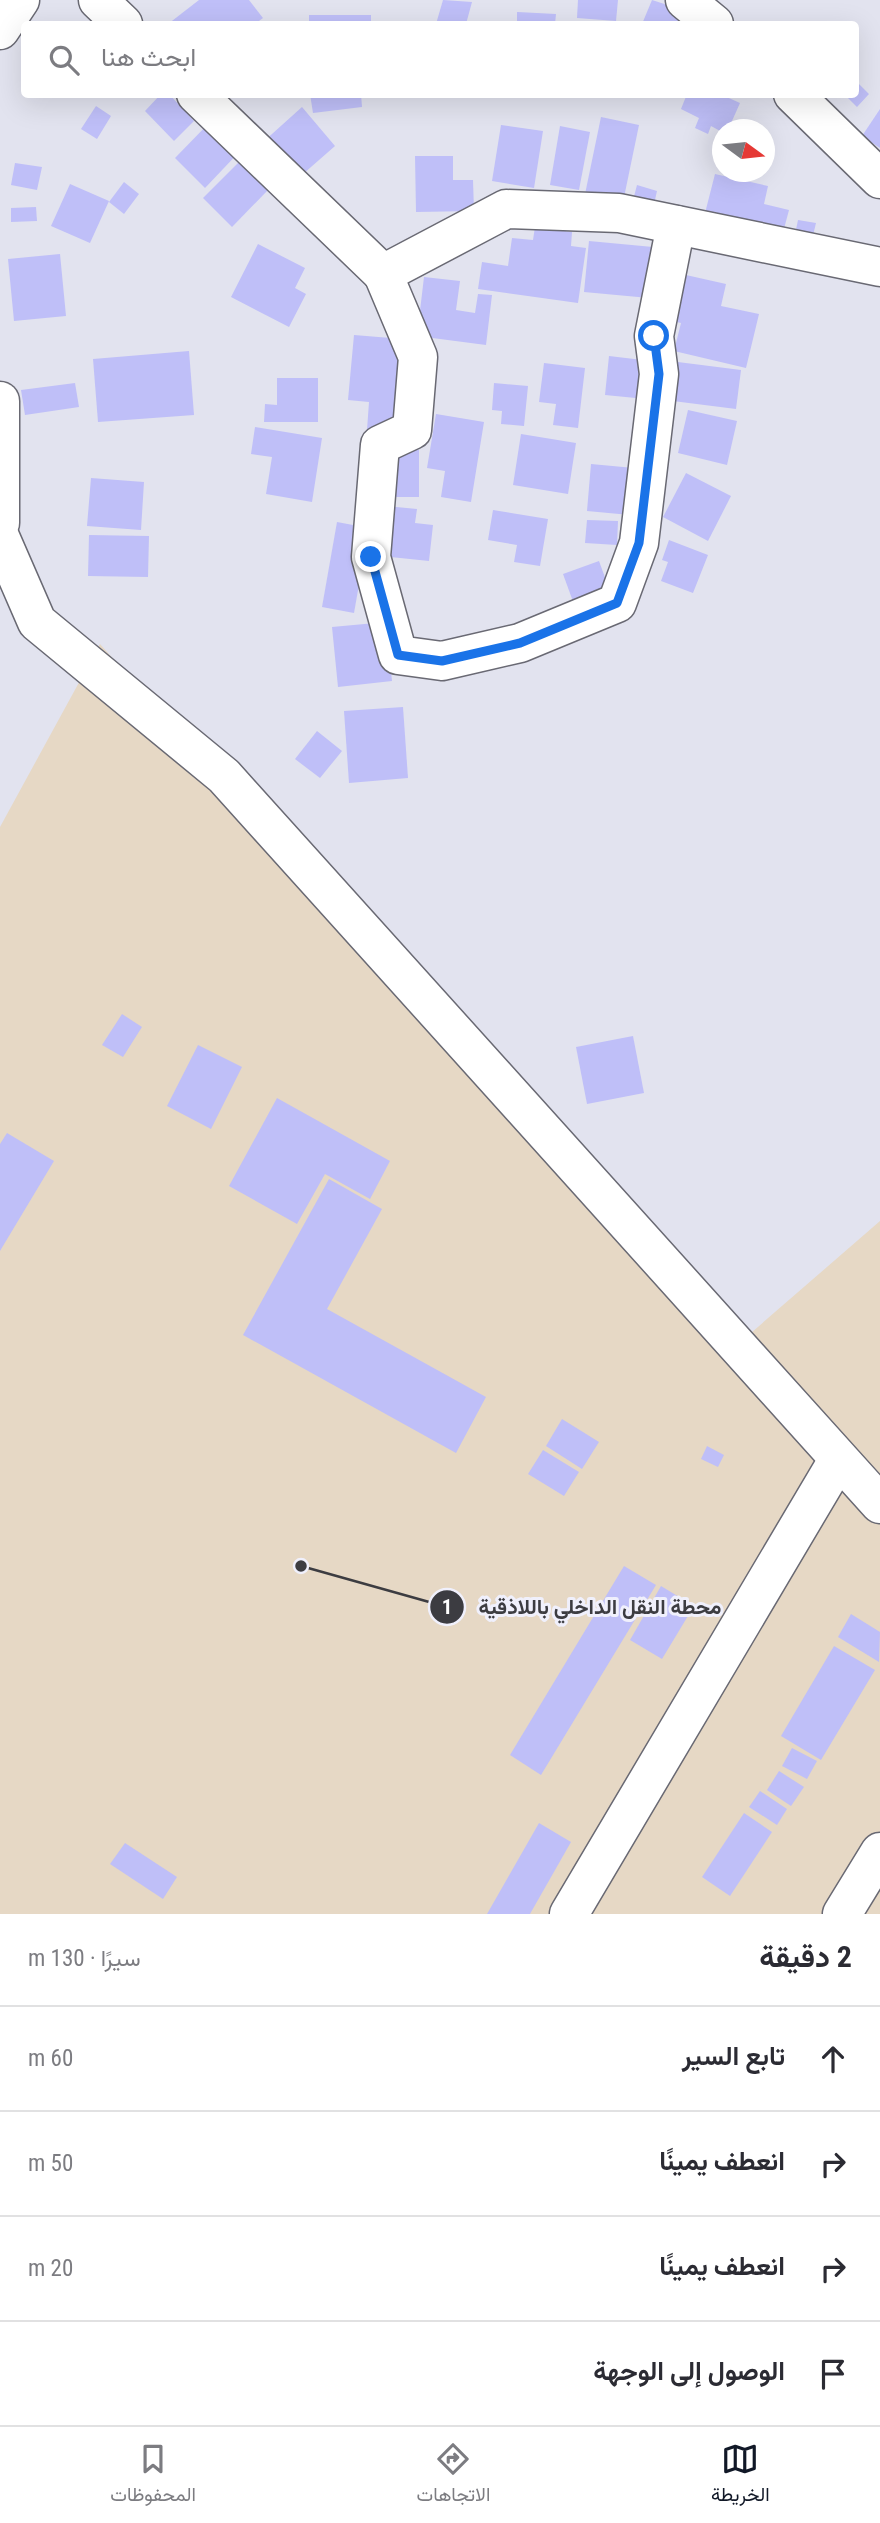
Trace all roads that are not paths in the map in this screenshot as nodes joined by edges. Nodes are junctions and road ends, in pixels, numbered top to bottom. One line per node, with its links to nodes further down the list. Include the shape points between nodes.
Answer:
1 (20, 0): 6 (street)
2 (98, 0): 4 (street)
3 (685, 0): 5 (street)
4 (120, 21)
5 (710, 21)
6 (0, 30)
7 (201, 98): 12 (street)
8 (797, 98): 9 (street)
9 (880, 179)
10 (676, 225): 11 (street); 12 (street, via 619,213 506,209); 12 (street, via 654,336 659,374 639,543 617,603 520,643 442,661 398,655 371,557 380,445 412,430 418,357)
11 (880, 267)
12 (383, 274)
13 (0, 401): 14 (street)
14 (0, 523)
15 (0, 537): 16 (street, via 37,622 224,776)
16 (838, 1460): 17 (street); 19 (street)
17 (880, 1504)
18 (880, 1852): 20 (street)
19 (569, 1914)
20 (842, 1914)

